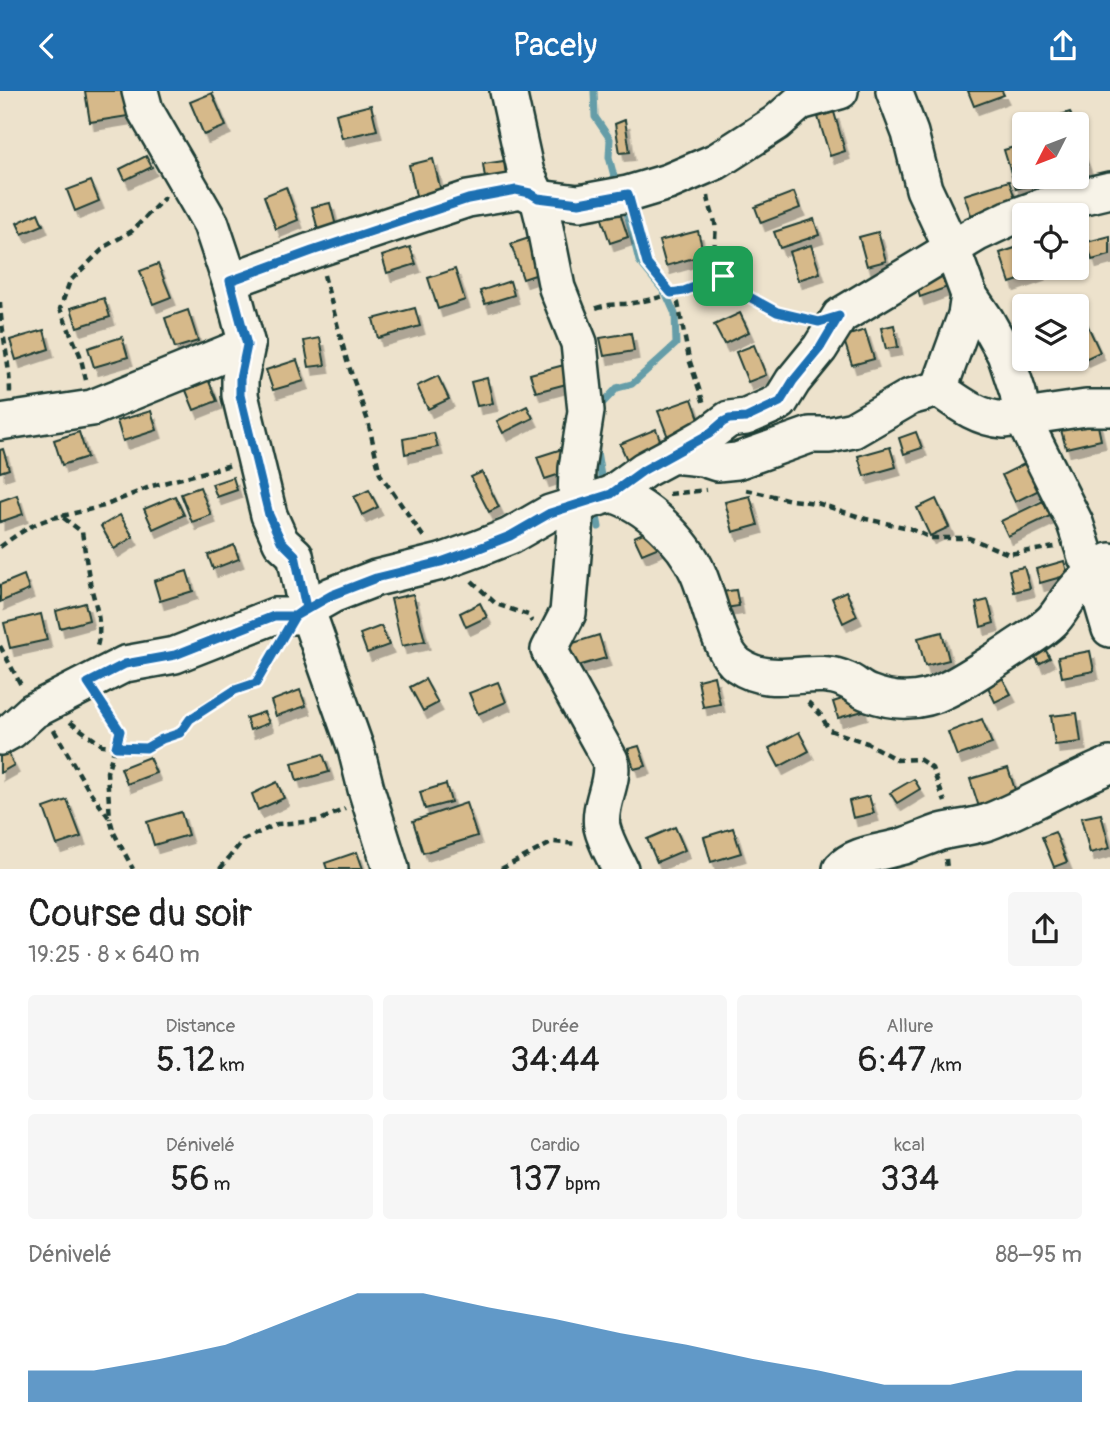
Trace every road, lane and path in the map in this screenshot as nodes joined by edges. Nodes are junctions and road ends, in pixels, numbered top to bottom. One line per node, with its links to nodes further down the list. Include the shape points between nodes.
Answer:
1 (140, 91): 6 (street, via 145,110)
2 (508, 91): 9 (street, via 526,173)
3 (840, 91): 5 (street, via 800,102)
4 (894, 91): 10 (street, via 924,189)
5 (717, 161): 8 (street); 12 (path, via 707,198 715,225 714,253)
6 (182, 177): 13 (street, via 211,224); 21 (path, via 132,231 106,246 70,281 60,309 80,355)
7 (1110, 190): 10 (street, via 1034,209)
8 (628, 194): 9 (street, via 579,203); 14 (path, via 647,264)
9 (538, 198): 11 (street, via 516,190 468,199); 18 (street)
10 (952, 249): 15 (street); 17 (street)
11 (312, 251): 13 (street); 34 (path, via 324,276 380,474)
12 (723, 276): 14 (path); 17 (path, via 777,312 819,322)
13 (230, 281): 19 (street)
14 (671, 293): 18 (path); 25 (path, via 678,303)
15 (969, 295): 20 (street); 23 (street, via 1004,354)
16 (0, 302): 24 (path, via 10,374)
17 (839, 316): 25 (street, via 780,402 746,418 729,419)
18 (567, 317): 31 (street, via 579,343 586,411)
19 (247, 345): 21 (street); 27 (street, via 240,395)
20 (939, 389): 23 (street, via 972,412 993,419); 26 (street, via 910,397 853,431 810,435 737,461 717,463)
21 (92, 408): 24 (street)
22 (1110, 408): 23 (street)
23 (1022, 417): 35 (street)
24 (5, 422)
25 (709, 434): 26 (street)
26 (672, 456): 30 (street, via 644,470)
27 (257, 457): 32 (path); 36 (street, via 269,515 281,541 295,555)
28 (719, 489): 30 (path)
29 (742, 489): 35 (path, via 817,503 931,538 969,538 1009,554 1052,546)
30 (619, 496): 31 (street); 40 (street, via 662,524 685,550 720,637 737,664 761,676)
31 (575, 504): 34 (street, via 510,536); 39 (street, via 568,613)
32 (61, 516): 33 (path, via 42,520); 41 (path, via 82,532 99,611 100,638)
33 (0, 547)
34 (441, 562): 36 (street, via 376,578); 39 (path, via 496,604 528,615)
35 (1096, 563): 37 (street); 40 (street, via 1042,630 944,691 907,701 868,693 845,679)
36 (301, 612): 41 (street, via 274,616 175,655 125,664); 44 (path, via 256,683 235,690 190,719 180,733 146,748); 46 (street, via 349,728)
37 (1110, 629)
38 (0, 646): 42 (path)
39 (549, 650): 49 (street, via 610,760 602,827)
40 (778, 678): 48 (path, via 796,687 829,730 897,760 919,759 932,768 947,814)
41 (88, 683): 42 (street); 44 (path, via 120,731)
42 (40, 709): 43 (street); 44 (path, via 102,745); 47 (path)
43 (0, 737)
44 (116, 747): 47 (path, via 107,772)
45 (1110, 765): 48 (street, via 1028,806 984,823)
46 (366, 789): 51 (path, via 354,804 318,821 277,824 243,840); 52 (street)
47 (110, 819): 50 (path)
48 (942, 832): 54 (street, via 855,859)
49 (615, 858): 53 (path, via 553,842)
50 (133, 869)
51 (220, 869)
52 (391, 869)
53 (501, 869)
54 (841, 869)

